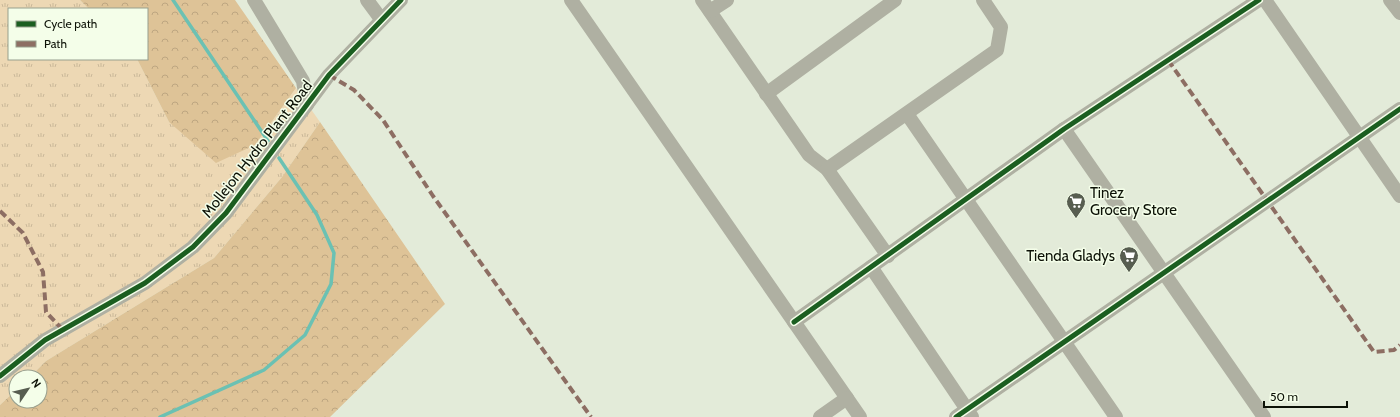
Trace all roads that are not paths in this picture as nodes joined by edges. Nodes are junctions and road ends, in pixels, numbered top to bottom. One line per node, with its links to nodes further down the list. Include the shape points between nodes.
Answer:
1 (254, 0): 15 (street, via 304,81)
2 (367, 0): 13 (street)
3 (401, 0): 13 (street, Mollejon Hydro Plant Road)
4 (571, 0): 26 (street)
5 (728, 0): 11 (street)
6 (895, 0): 14 (street)
7 (983, 0): 17 (street, via 1001,27 997,50)
8 (1259, 0): 18 (street)
9 (1265, 0): 19 (street)
10 (1390, 0): 12 (street)
11 (706, 6): 14 (street)
12 (1400, 13)
13 (381, 19): 15 (street, Mollejon Hydro Plant Road, via 329,75)
14 (766, 94): 20 (street, via 809,155)
15 (307, 105): 28 (street, Mollejon Hydro Plant Road, via 226,213 193,247 145,283 45,340)
16 (1400, 109): 19 (street)
17 (907, 114): 20 (street); 22 (street)
18 (1064, 128): 22 (street); 25 (street)
19 (1359, 137): 21 (street); 25 (street)
20 (827, 168): 23 (street)
21 (1400, 196)
22 (966, 198): 23 (street); 27 (street)
23 (888, 256): 24 (street)
24 (871, 267): 26 (street); 30 (street)
25 (1164, 272): 27 (street); 34 (street)
26 (794, 322): 29 (street)
27 (1063, 342): 30 (street); 33 (street)
28 (0, 376)
29 (847, 398): 31 (street); 32 (street)
30 (965, 414)
31 (820, 417)
32 (860, 417)
33 (1116, 417)
34 (1264, 417)

